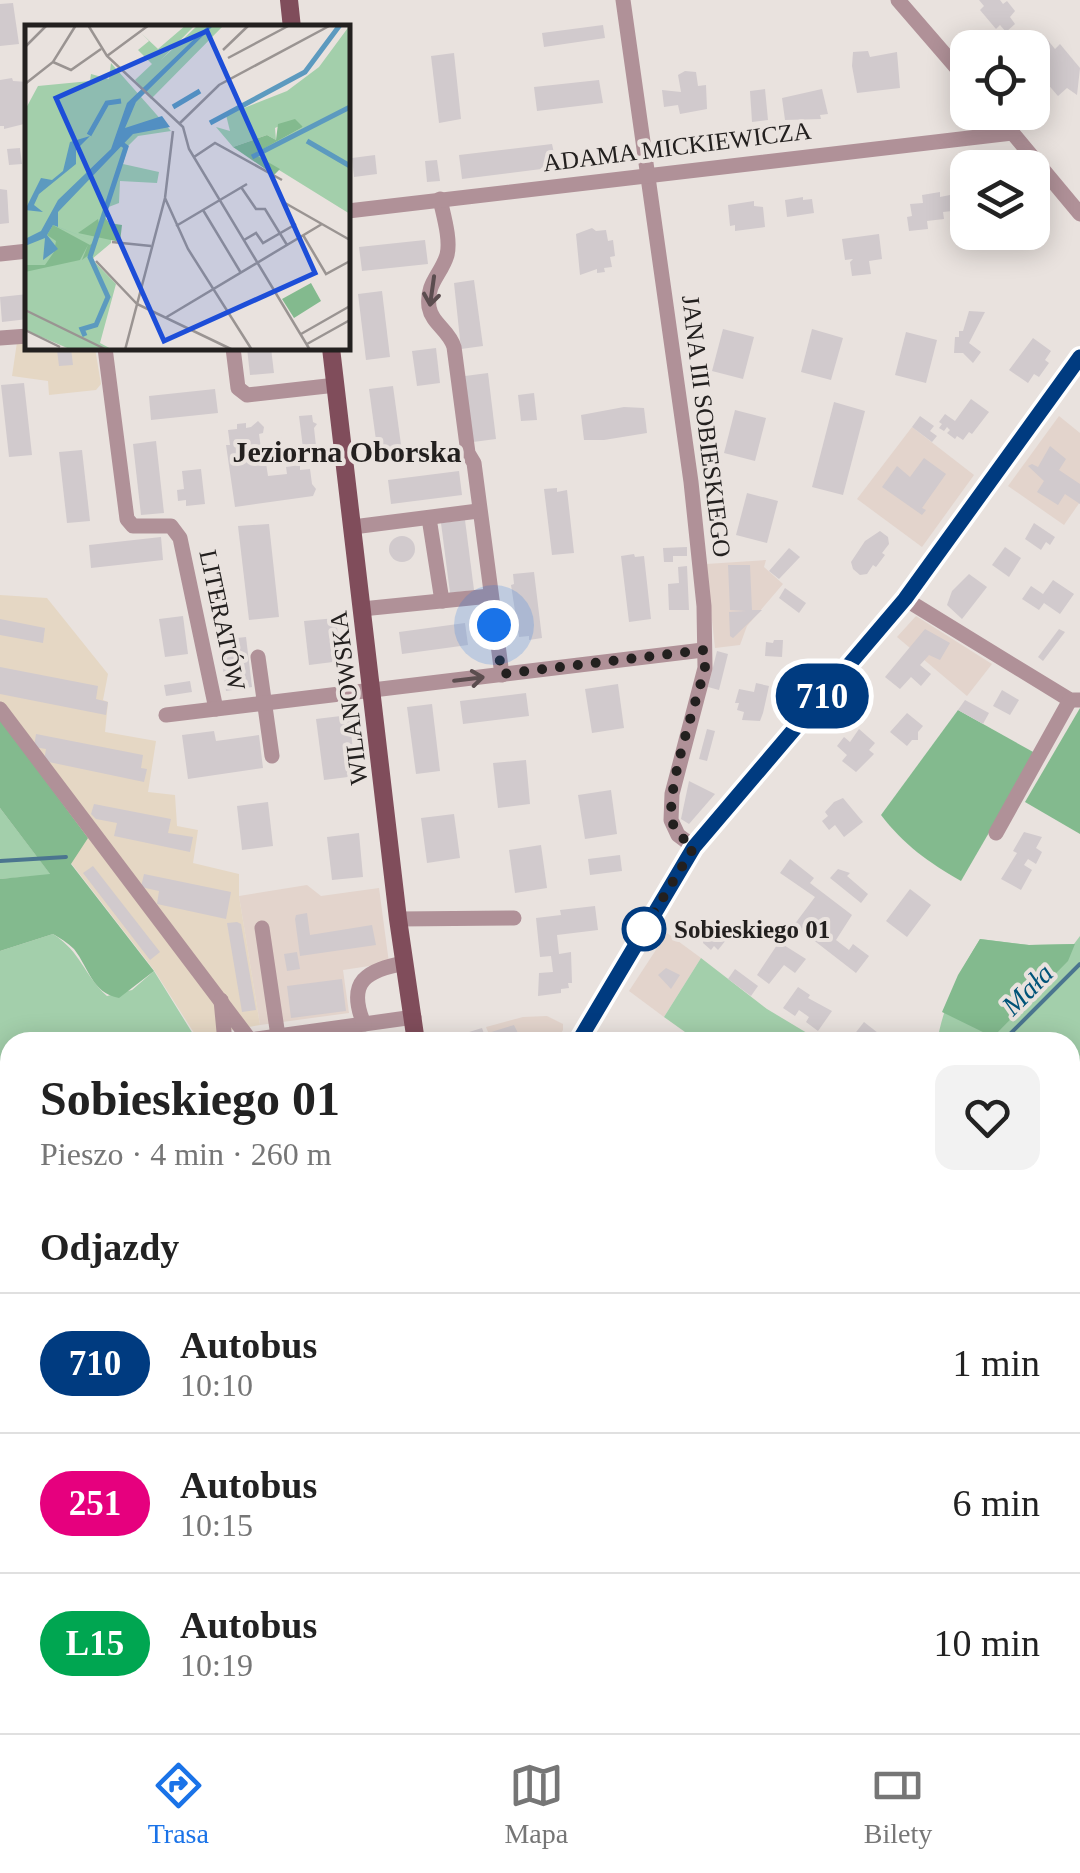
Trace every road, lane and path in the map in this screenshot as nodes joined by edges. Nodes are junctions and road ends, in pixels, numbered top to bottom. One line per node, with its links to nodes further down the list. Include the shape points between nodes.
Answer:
1 (289, 0): 4 (main road)
2 (623, 0): 8 (street, JANA III SOBIESKIEGO)
3 (898, 0): 5 (street)
4 (292, 25)
5 (950, 60)
6 (1009, 130): 7 (street)
7 (1012, 133): 8 (street, ADAMA MICKIEWICZA); 11 (street)
8 (647, 174): 9 (street, ADAMA MICKIEWICZA); 28 (street, JANA III SOBIESKIEGO, via 692,482)
9 (440, 199): 10 (street, ADAMA MICKIEWICZA); 21 (street, one-way to 21, via 447,254 429,302 454,347)
10 (350, 211)
11 (1080, 214)
12 (25, 251): 13 (street)
13 (0, 254)
14 (25, 336): 15 (street)
15 (0, 338)
16 (105, 350): 35 (street, LITERATÓW, via 128,519 133,526 170,526 180,538)
17 (233, 350): 20 (street, via 238,388 247,395)
18 (332, 350): 20 (main road, WILANOWSKA)
19 (1080, 356): 25 (street)
20 (336, 385): 23 (main road, WILANOWSKA)
21 (478, 512): 22 (street); 24 (street)
22 (430, 518): 23 (street); 26 (street)
23 (353, 526): 27 (main road, WILANOWSKA)
24 (490, 596): 26 (street); 30 (street)
25 (905, 599): 32 (street); 39 (street)
26 (442, 601): 27 (street)
27 (362, 609): 31 (main road, WILANOWSKA)
28 (704, 650): 30 (street); 39 (street, JANA III SOBIESKIEGO, via 672,794 671,820)
29 (258, 657): 33 (street)
30 (502, 674): 31 (street, one-way to 30)
31 (372, 691): 33 (street); 41 (main road, WILANOWSKA)
32 (1075, 700): 38 (street)
33 (266, 704): 35 (street); 37 (street)
34 (0, 708): 44 (street)
35 (216, 709): 36 (street)
36 (166, 715)
37 (272, 756)
38 (996, 834)
39 (694, 847): 52 (street)
40 (514, 918): 41 (street)
41 (398, 919): 43 (main road, WILANOWSKA)
42 (262, 928): 49 (street)
43 (405, 964): 45 (main road, WILANOWSKA); 46 (street, via 374,969 362,980 358,1006)
44 (221, 1000): 47 (street); 48 (street)
45 (414, 1017): 46 (street); 51 (main road, WILANOWSKA)
46 (364, 1024): 50 (street)
47 (224, 1032)
48 (244, 1032)
49 (277, 1032)
50 (307, 1032)
51 (415, 1032)
52 (584, 1032)

